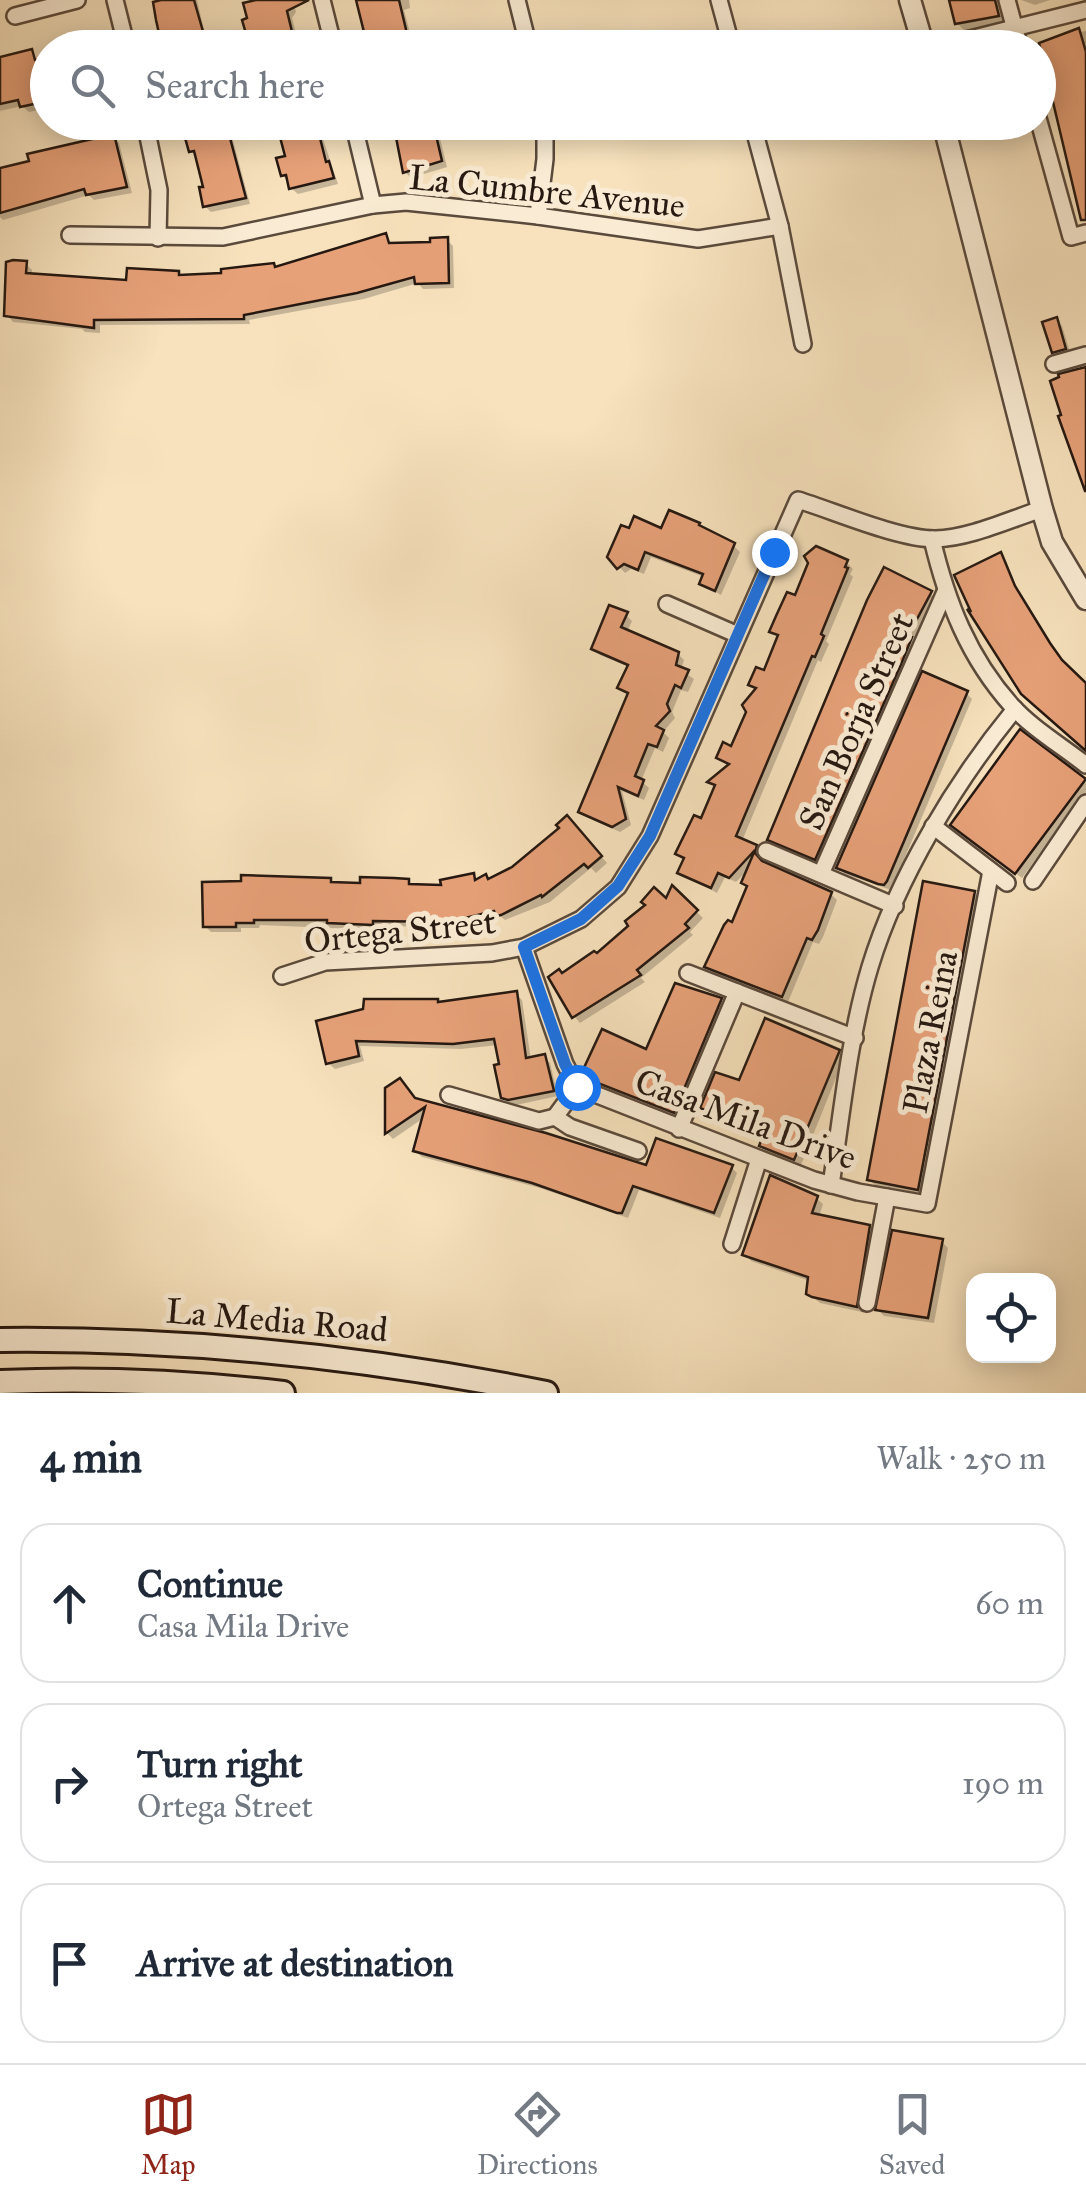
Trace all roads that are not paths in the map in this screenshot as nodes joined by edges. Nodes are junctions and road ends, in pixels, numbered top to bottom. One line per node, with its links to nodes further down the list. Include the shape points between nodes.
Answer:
1 (77, 0): 9 (street)
2 (115, 0): 12 (street)
3 (322, 0): 13 (street)
4 (517, 0): 14 (street)
5 (720, 0): 15 (street)
6 (910, 0): 16 (street)
7 (1007, 0): 10 (street)
8 (1084, 11): 10 (street); 11 (street)
9 (14, 16)
10 (1014, 28): 17 (street)
11 (1086, 29)
12 (122, 30)
13 (330, 30)
14 (524, 30)
15 (728, 30)
16 (919, 30)
17 (1006, 30)
18 (149, 140): 29 (street, via 159,190)
19 (357, 140): 24 (street)
20 (544, 140): 25 (street)
21 (757, 140): 26 (street)
22 (948, 140): 33 (street)
23 (1046, 140): 28 (street)
24 (373, 205): 25 (street, La Cumbre Avenue, via 440,204); 29 (street, La Cumbre Avenue, via 243,234)
25 (538, 216): 26 (street, La Cumbre Avenue, via 698,239)
26 (780, 226): 30 (street)
27 (70, 235): 29 (street, La Cumbre Avenue)
28 (1078, 235)
29 (158, 238)
30 (803, 344)
31 (1086, 355): 32 (street)
32 (1054, 364)
33 (1042, 509): 34 (street); 36 (street, via 1052,542)
34 (932, 539): 35 (street); 38 (street, Ortega Street, via 798,500)
35 (945, 592): 39 (street, via 962,634); 45 (street, San Borja Street)
36 (1086, 599)
37 (668, 604): 38 (street)
38 (738, 635): 49 (street, Ortega Street, via 650,836 618,886 581,919)
39 (1015, 709): 40 (street); 42 (street, via 976,756)
40 (1086, 765)
41 (1086, 803): 46 (street)
42 (934, 826): 44 (street); 48 (street)
43 (766, 850): 45 (street)
44 (992, 871): 47 (street); 62 (street, Plaza Reina)
45 (821, 874): 48 (street)
46 (1033, 881)
47 (1007, 883)
48 (895, 906): 53 (street, via 870,964)
49 (524, 947): 51 (street, Ortega Street, via 325,962); 54 (street)
50 (688, 974): 52 (street)
51 (282, 976)
52 (737, 992): 53 (street); 57 (street)
53 (855, 1038): 60 (street)
54 (577, 1087): 56 (street); 57 (street, Casa Mila Drive)
55 (450, 1095): 56 (street, via 539,1121)
56 (555, 1117): 58 (street)
57 (679, 1129): 59 (street, Casa Mila Drive)
58 (638, 1151)
59 (758, 1159): 60 (street, Casa Mila Drive); 63 (street)
60 (830, 1185): 61 (street, Casa Mila Drive)
61 (886, 1197): 62 (street, Casa Mila Drive); 64 (street)
62 (927, 1204)
63 (732, 1244)
64 (867, 1302)
65 (0, 1340): 68 (main road, La Media Road, via 250,1348)
66 (0, 1382): 67 (main road, La Media Road, via 161,1383)
67 (283, 1393)
68 (546, 1393)

